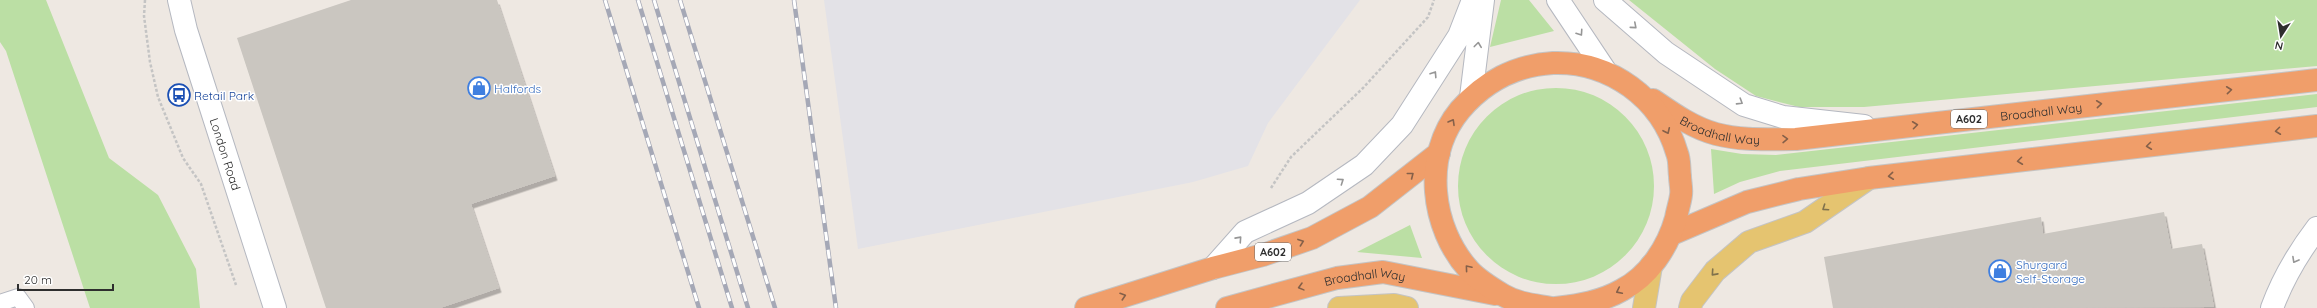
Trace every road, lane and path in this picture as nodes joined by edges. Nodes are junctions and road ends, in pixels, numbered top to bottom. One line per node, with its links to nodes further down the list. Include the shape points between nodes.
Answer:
1 (145, 0): 21 (path, via 144,16 150,62 158,97 183,158 201,184)
2 (179, 0): 26 (street, London Road, via 186,30)
3 (1434, 0): 16 (path, via 1428,17 1363,88 1291,157)
4 (1473, 0): 20 (street, one-way to 4, via 1245,232 1308,202 1364,165 1402,125 1459,36)
5 (1483, 0): 11 (street, one-way to 5)
6 (1558, 0): 8 (street, one-way to 8)
7 (1605, 0): 13 (street, one-way to 13, via 1666,53 1744,105 1783,117)
8 (1606, 72): 10 (highway); 11 (highway, via 1571,63 1535,64 1500,76)
9 (2317, 80): 13 (highway, Broadhall Way / A602, one-way to 9)
10 (1633, 88): 13 (highway, Broadhall Way / A602, one-way to 13, via 1680,118 1715,134 1752,140); 18 (highway, one-way to 18, via 1661,118 1678,154 1681,195)
11 (1471, 97): 14 (highway, one-way to 11, via 1446,132)
12 (2317, 126): 15 (highway, one-way to 15)
13 (1890, 128)
14 (1439, 153): 20 (highway, A602, one-way to 14, via 1263,255 1312,238 1370,207); 23 (highway, one-way to 14, via 1470,271 1446,236 1435,195)
15 (1869, 178): 18 (highway, via 1800,189 1747,202); 34 (main road, one-way to 34, via 1804,222 1749,242 1715,271 1692,301)
16 (1271, 189)
17 (2317, 228): 35 (street, one-way to 35, via 2296,258)
18 (1672, 234): 19 (highway)
19 (1651, 266): 32 (highway, one-way to 32, via 1623,290 1590,304); 33 (main road)
20 (1213, 268): 27 (highway, A602, one-way to 20)
21 (236, 286)
22 (22, 302): 24 (lane)
23 (1514, 302): 25 (highway, Broadhall Way, one-way to 25, via 1443,282 1384,272 1337,278); 31 (highway, Broadhall Way)
24 (0, 303)
25 (1230, 307): 28 (main road)
26 (275, 308)
27 (1086, 308)
28 (1260, 308)
29 (1339, 308): 30 (main road, via 1394,305)
30 (1407, 308)
31 (1552, 308)
32 (1556, 308)
33 (1644, 308)
34 (1690, 308)
35 (2272, 308)

